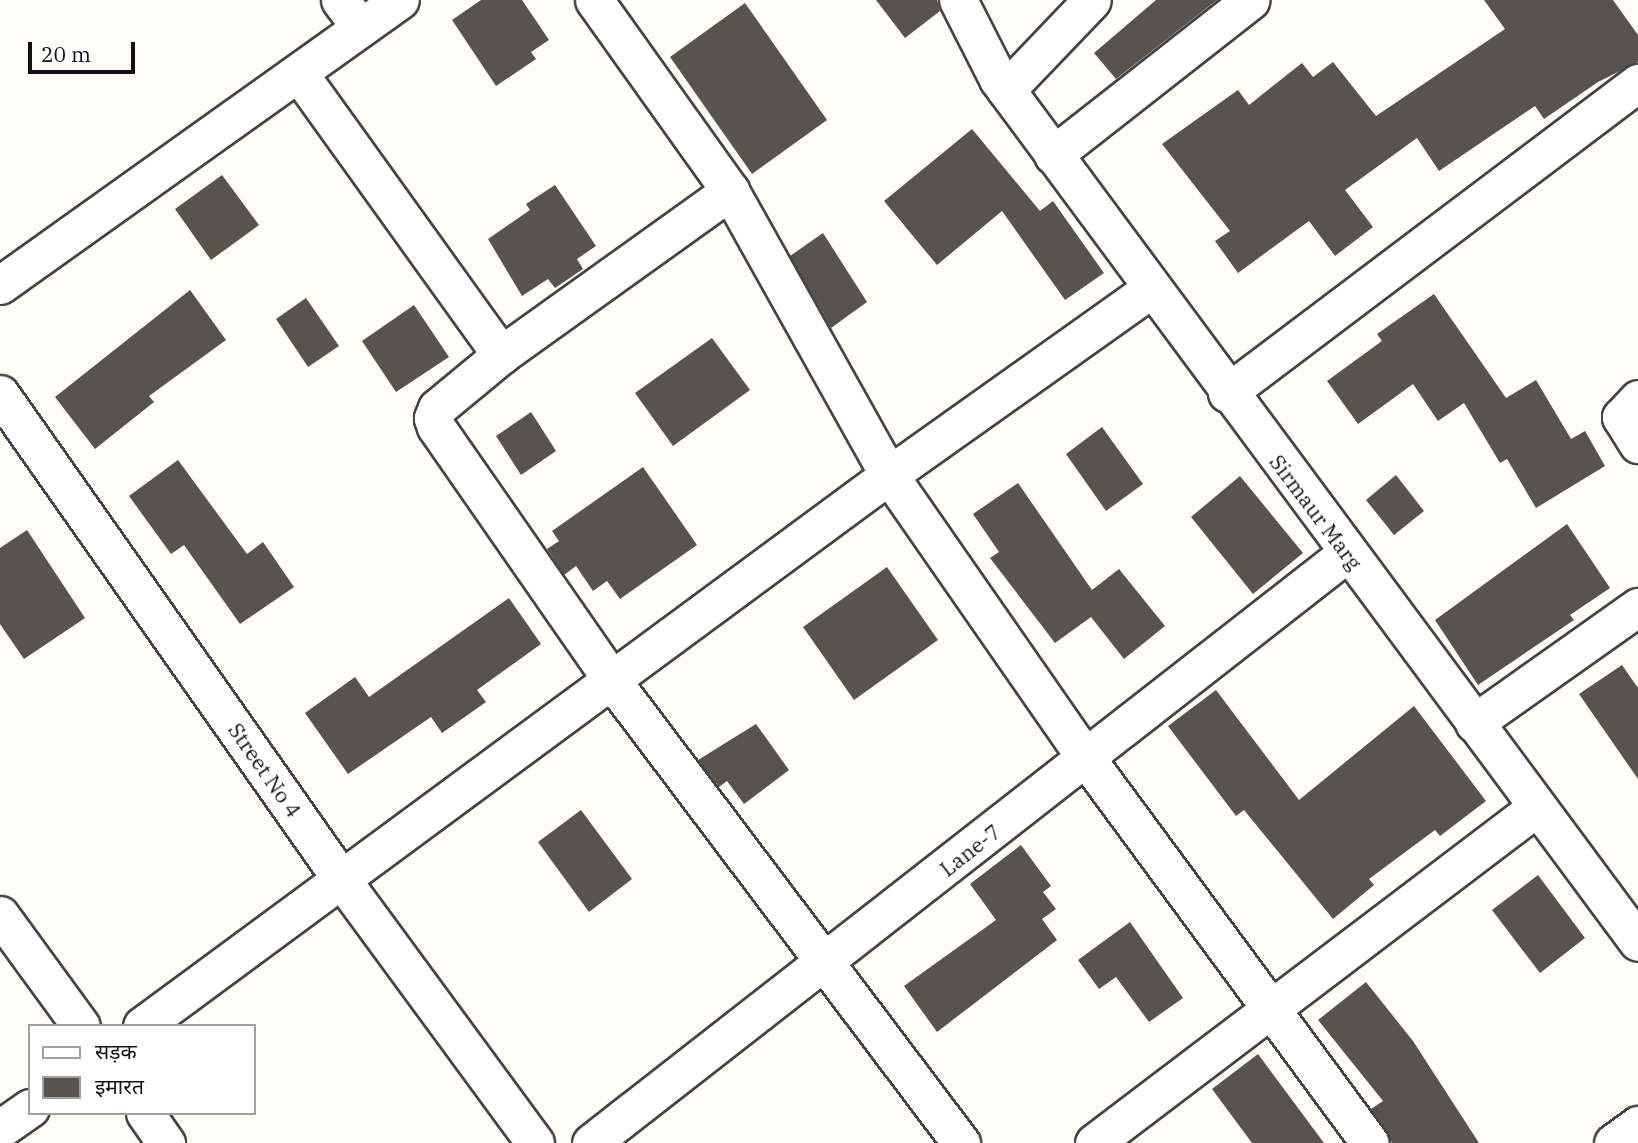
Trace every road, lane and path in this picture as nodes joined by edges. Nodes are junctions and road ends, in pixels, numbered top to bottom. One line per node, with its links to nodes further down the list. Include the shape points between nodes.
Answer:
1 (400, 0): 6 (street)
2 (594, 0): 11 (street)
3 (958, 0): 9 (street, Sirmaur Marg)
4 (1092, 0): 9 (street)
5 (1251, 0): 10 (street)
6 (350, 13): 7 (street)
7 (300, 75): 12 (street); 14 (street)
8 (1638, 83): 15 (street)
9 (1002, 84): 10 (street, Sirmaur Marg)
10 (1053, 155): 13 (street, Sirmaur Marg)
11 (730, 191): 14 (street); 19 (street)
12 (0, 285)
13 (1150, 289): 15 (street, Sirmaur Marg); 19 (street)
14 (501, 355): 22 (street, via 438,408 433,418)
15 (1227, 393): 20 (street, Sirmaur Marg)
16 (0, 394): 26 (street, Street No 4)
17 (1638, 399): 18 (street, via 1621,416)
18 (1638, 444)
19 (889, 475): 22 (street); 24 (street)
20 (1347, 553): 23 (street, Sirmaur Marg); 24 (street, Lane-7)
21 (1638, 607): 23 (street)
22 (613, 682): 26 (street); 29 (street)
23 (1474, 723): 25 (street, Sirmaur Marg)
24 (1086, 758): 29 (street, Lane-7); 30 (street)
25 (1537, 807): 28 (street, Sirmaur Marg); 30 (street)
26 (342, 880): 32 (street); 38 (street, Street No 4)
27 (0, 915): 31 (street)
28 (1638, 942)
29 (825, 964): 39 (street, Lane-7); 40 (street)
30 (1272, 1005): 41 (street); 42 (street)
31 (81, 1024)
32 (145, 1024)
33 (28, 1109): 36 (street)
34 (146, 1115): 37 (street)
35 (1638, 1125): 43 (street)
36 (0, 1129)
37 (166, 1143)
38 (535, 1143)
39 (591, 1143)
40 (961, 1143)
41 (1094, 1143)
42 (1370, 1143)
43 (1613, 1143)

